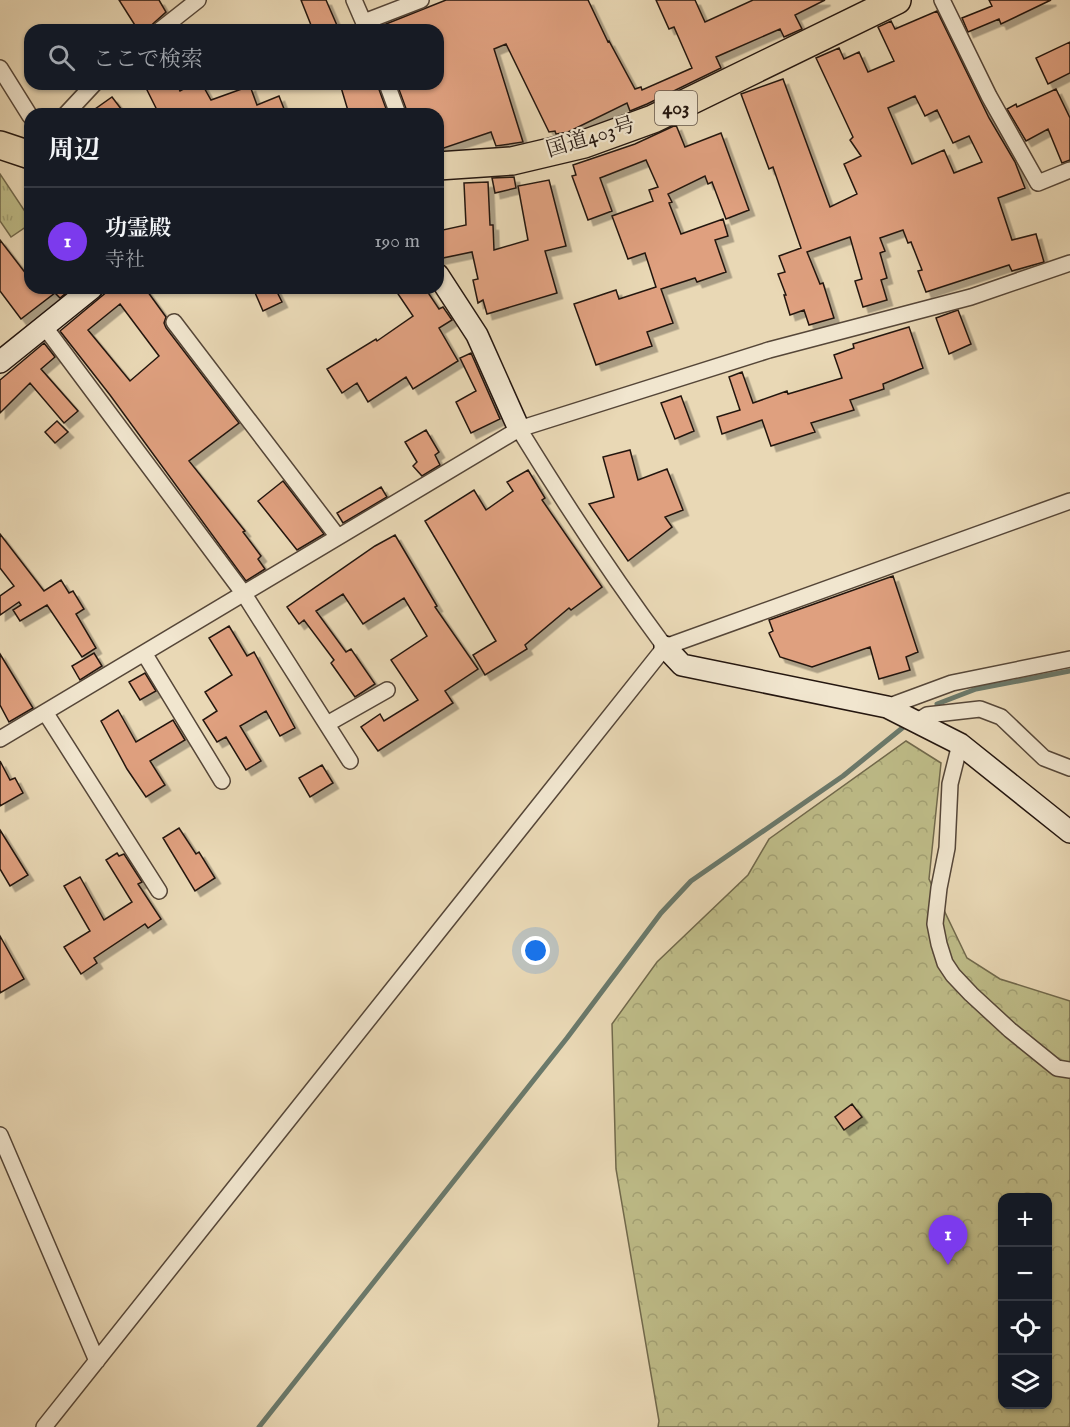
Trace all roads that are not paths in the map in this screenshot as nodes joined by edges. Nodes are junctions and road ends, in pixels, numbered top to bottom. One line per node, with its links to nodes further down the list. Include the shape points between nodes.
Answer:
1 (198, 0): 6 (street)
2 (354, 0): 7 (street)
3 (421, 0): 8 (street)
4 (942, 0): 18 (street, via 1038,183)
5 (890, 2): 17 (highway, 国道403号 / 403, via 653,119 584,144 512,160)
6 (168, 24)
7 (364, 24)
8 (369, 24)
9 (0, 68): 12 (street)
10 (88, 90): 13 (street)
11 (389, 90): 14 (street)
12 (25, 108)
13 (72, 108)
14 (396, 108)
15 (0, 145): 16 (highway)
16 (24, 152)
17 (444, 166)
18 (1070, 170)
19 (1070, 263): 25 (street, via 971,297 768,350)
20 (444, 281): 25 (street, via 477,335)
21 (84, 294): 23 (street)
22 (174, 322): 27 (street)
23 (44, 326): 24 (street); 28 (street)
24 (0, 362)
25 (519, 429): 27 (street); 29 (street, via 563,502)
26 (1070, 501): 29 (street)
27 (338, 537): 28 (street)
28 (244, 594): 30 (street); 36 (street)
29 (665, 647): 33 (street, via 682,665); 46 (street)
30 (144, 653): 34 (street); 41 (street)
31 (1070, 659): 33 (street, via 952,683)
32 (387, 690): 36 (street)
33 (887, 707): 35 (street)
34 (45, 712): 37 (street); 43 (street)
35 (916, 722): 38 (street); 40 (street, via 927,715 980,709 1001,717 1044,758)
36 (327, 724): 39 (street)
37 (0, 739)
38 (960, 744): 42 (street); 44 (street, via 950,784 947,848 935,924 945,963 1010,1030 1057,1068)
39 (350, 761)
40 (1070, 768)
41 (222, 781)
42 (1070, 832)
43 (159, 891)
44 (1070, 1070)
45 (0, 1135): 46 (street)
46 (97, 1360): 47 (street)
47 (45, 1427)

